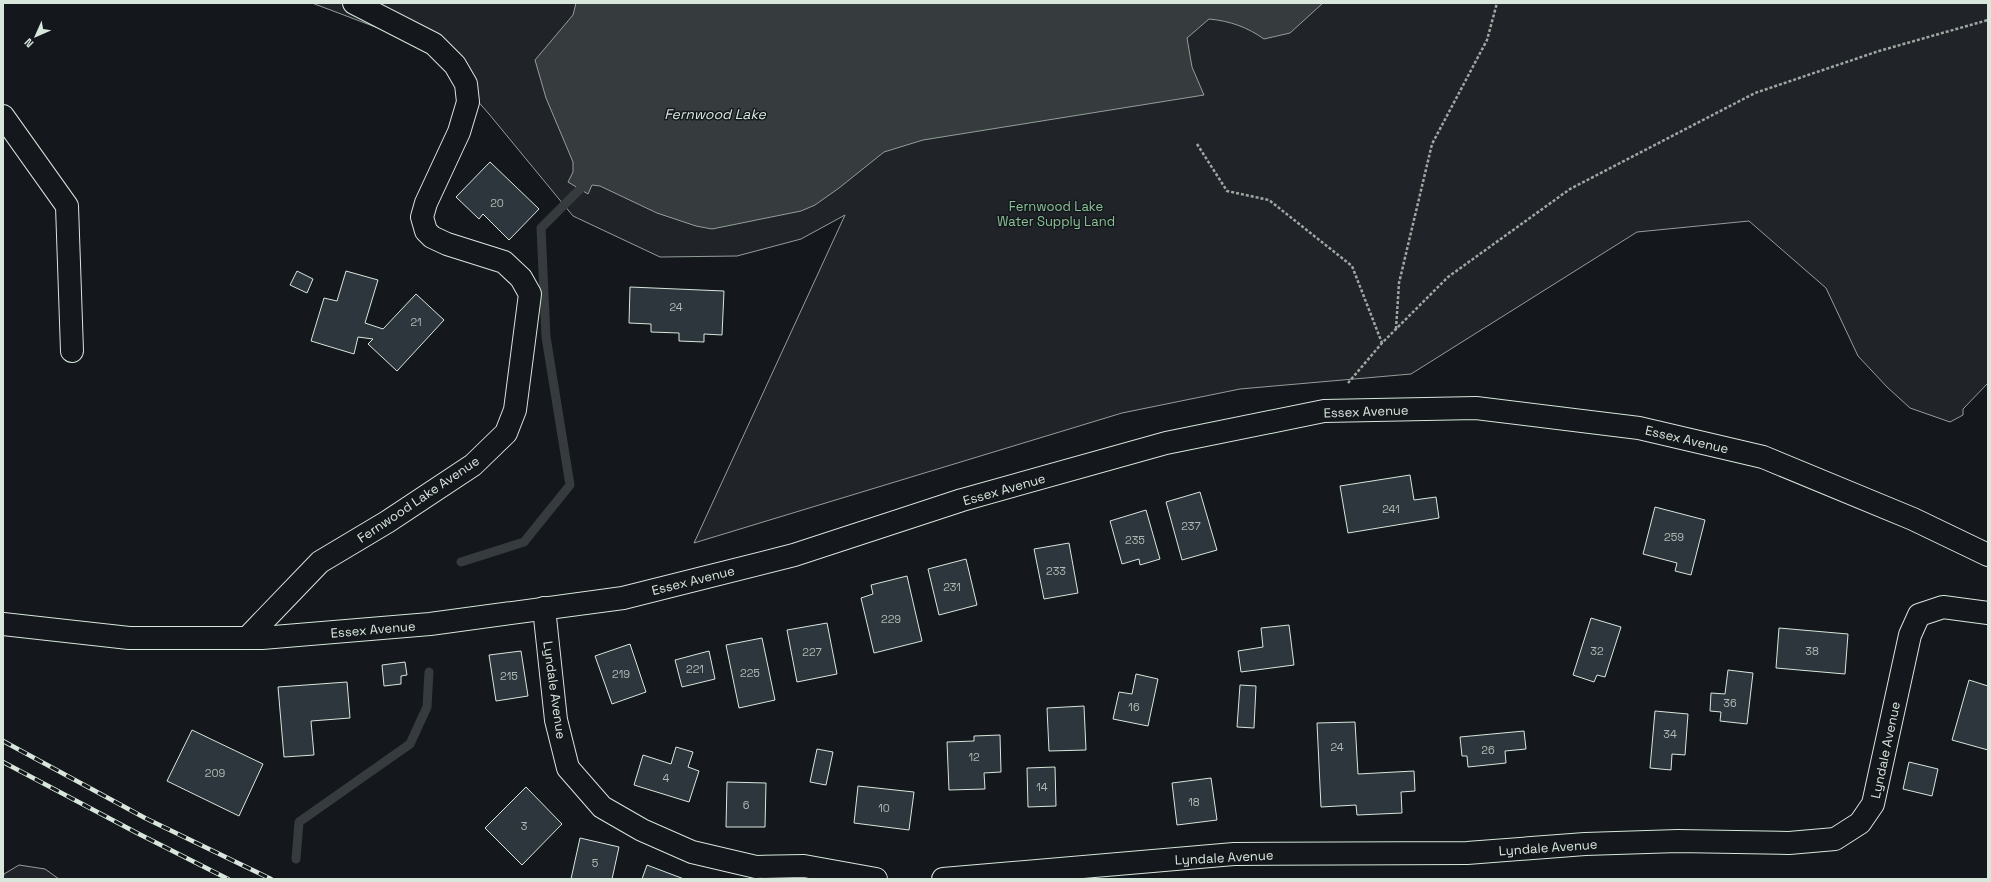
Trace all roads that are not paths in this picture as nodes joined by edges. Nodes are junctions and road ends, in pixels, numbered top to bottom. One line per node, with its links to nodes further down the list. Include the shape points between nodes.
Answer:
1 (354, 3): 8 (street, Fernwood Lake Avenue, via 434,44 455,65 466,84 468,102 459,132 422,217 426,231 432,237 504,262 521,278 530,294 515,410 506,433 473,465 320,562)
2 (3, 116): 3 (street, via 67,206)
3 (72, 351)
4 (1988, 555): 5 (street, Essex Avenue, via 1912,519 1763,457 1639,428 1476,408 1324,411 1166,443 962,500 794,555 623,598)
5 (544, 608): 8 (street, Essex Avenue, via 430,624); 9 (street, Lyndale Avenue, via 556,720 568,768 602,807 642,830 692,852 756,866 804,866)
6 (1988, 613): 10 (street, Lyndale Avenue, via 1943,607 1919,615 1910,635 1873,804 1860,823 1835,839 1789,843 1678,841 1585,844 1466,853 1234,854)
7 (3, 624): 8 (street, Essex Avenue, via 129,638)
8 (247, 638)
9 (876, 879)
10 (944, 879)

